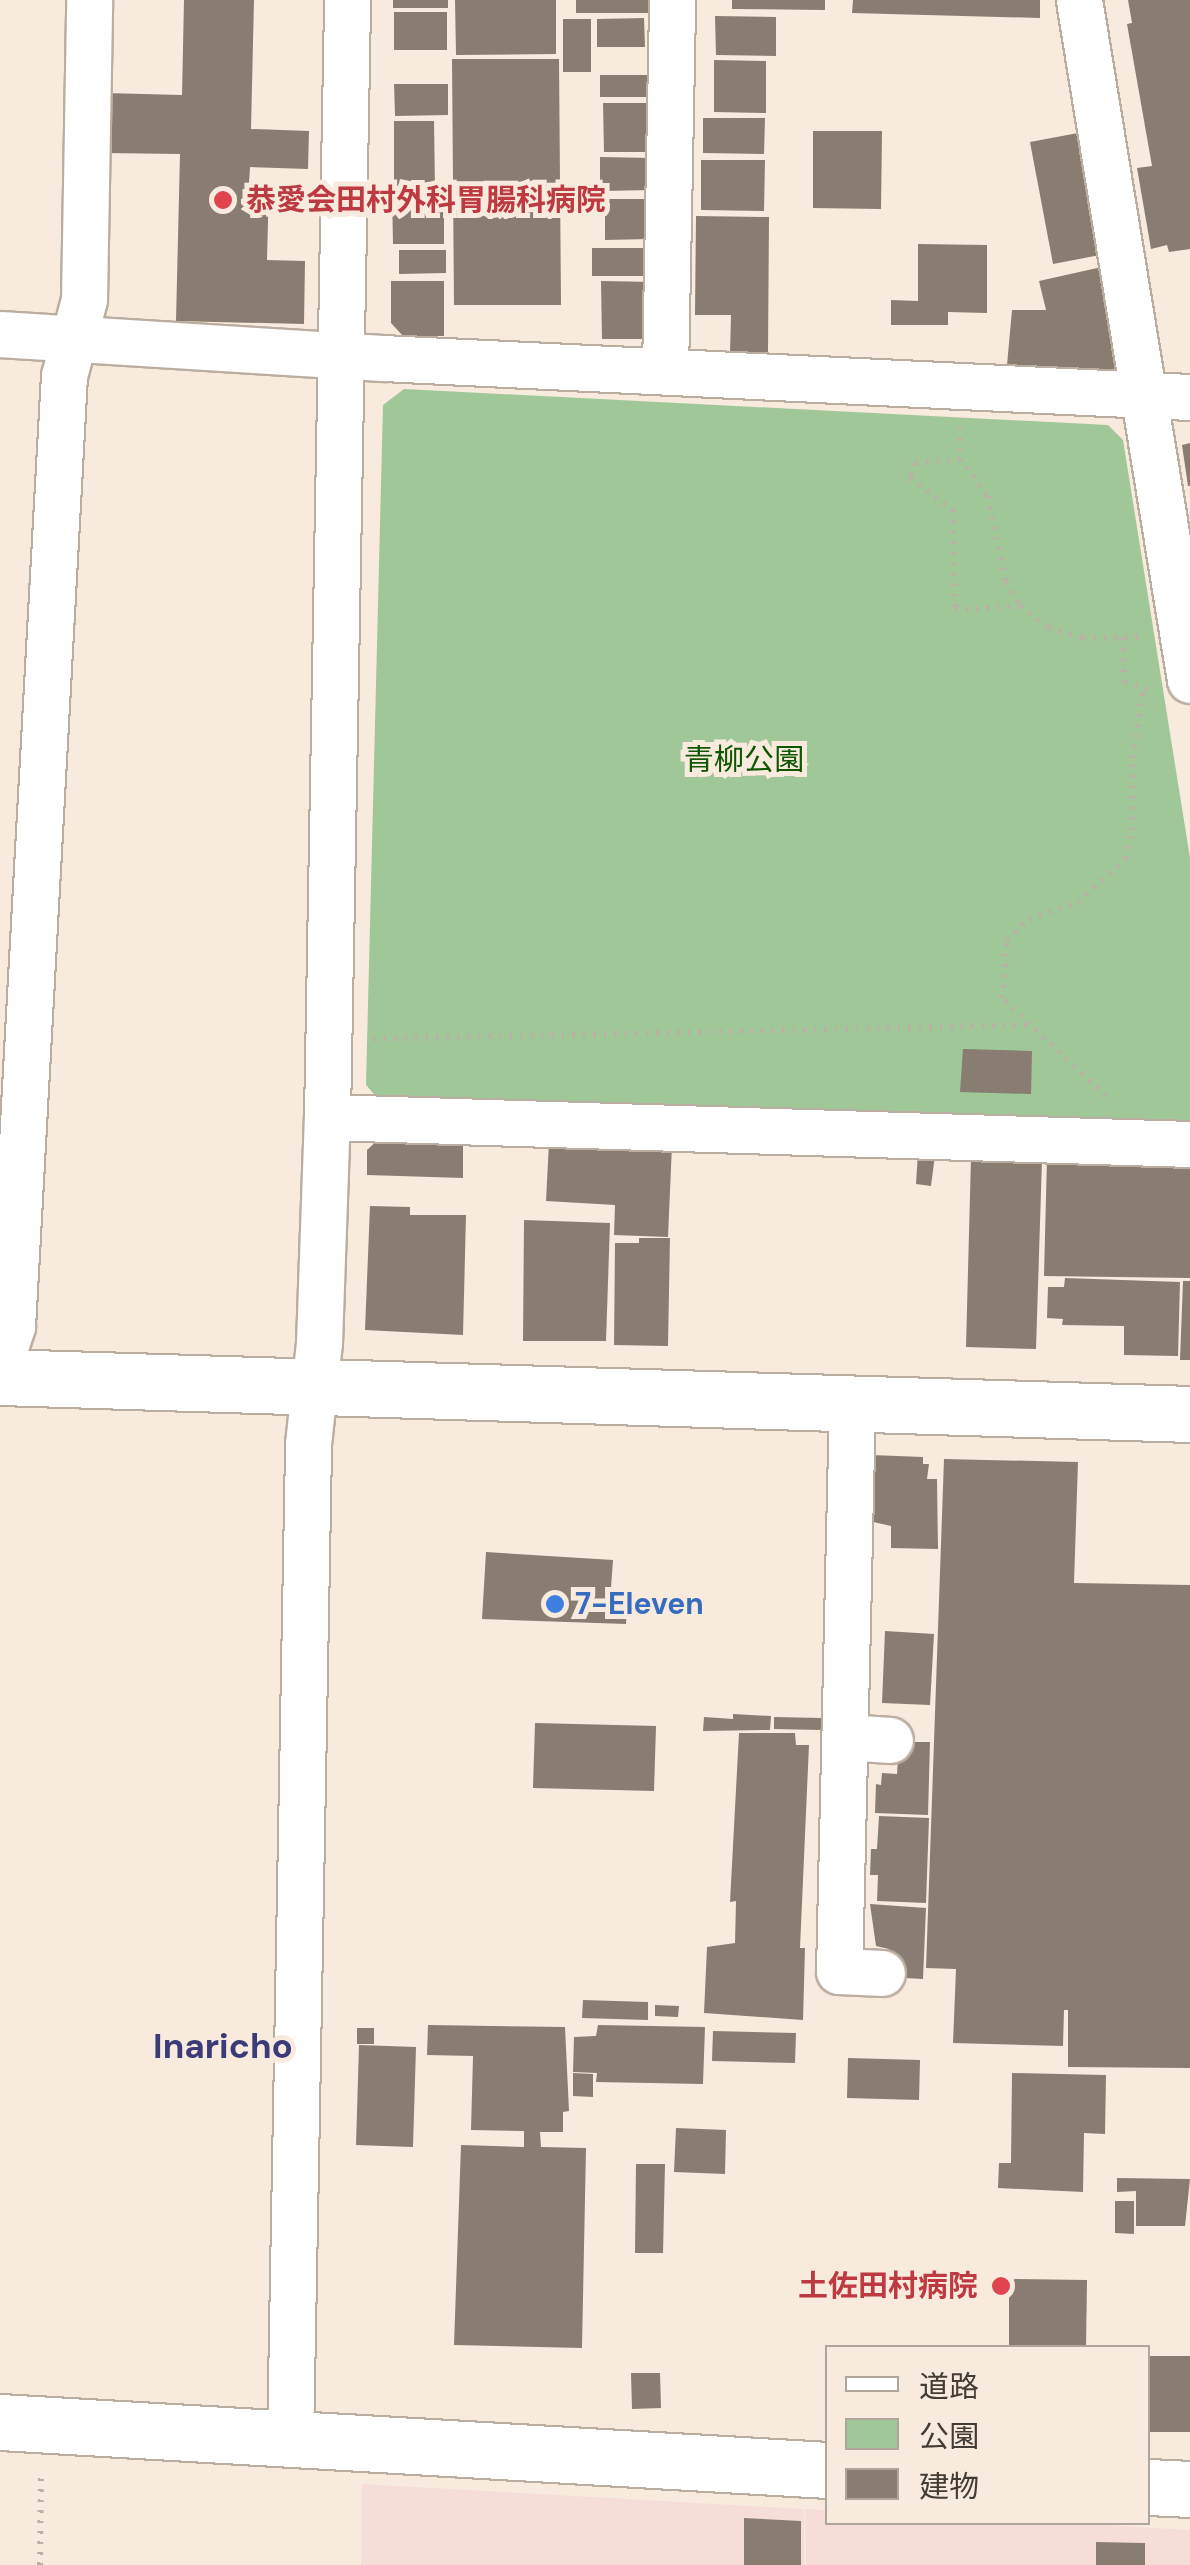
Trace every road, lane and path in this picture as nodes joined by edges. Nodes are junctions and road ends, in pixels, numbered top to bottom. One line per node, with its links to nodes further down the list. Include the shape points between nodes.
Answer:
1 (89, 0): 6 (street, via 84,300)
2 (347, 0): 7 (street)
3 (672, 0): 8 (street)
4 (1078, 0): 9 (street)
5 (0, 334): 6 (street)
6 (75, 338): 7 (street); 21 (street, via 63,396 12,1326)
7 (341, 355): 8 (street); 19 (street)
8 (665, 371): 9 (street)
9 (1145, 395): 10 (street); 14 (street)
10 (1190, 397)
11 (960, 420): 12 (path)
12 (960, 460): 13 (path, via 988,496 1006,582); 13 (path, via 914,462 910,478 953,510 954,610)
13 (1021, 606): 14 (path, via 1049,628 1083,638)
14 (1183, 632): 15 (street)
15 (1190, 680)
16 (1144, 690): 17 (path, via 1126,860 1078,902 1029,920 1007,940 1002,998)
17 (1032, 1025): 18 (path); 20 (path)
18 (361, 1038)
19 (327, 1117): 20 (street); 23 (street)
20 (1172, 1143)
21 (0, 1363)
22 (0, 1378): 23 (street)
23 (314, 1388): 24 (street); 30 (street)
24 (852, 1404): 25 (street); 26 (street)
25 (1190, 1414)
26 (846, 1737): 27 (street); 28 (street, via 839,1971)
27 (890, 1740)
28 (882, 1973)
29 (0, 2422): 30 (street)
30 (290, 2440): 32 (street)
31 (41, 2460): 35 (path)
32 (825, 2470)
33 (1150, 2487): 34 (street)
34 (1190, 2490)
35 (40, 2565)

